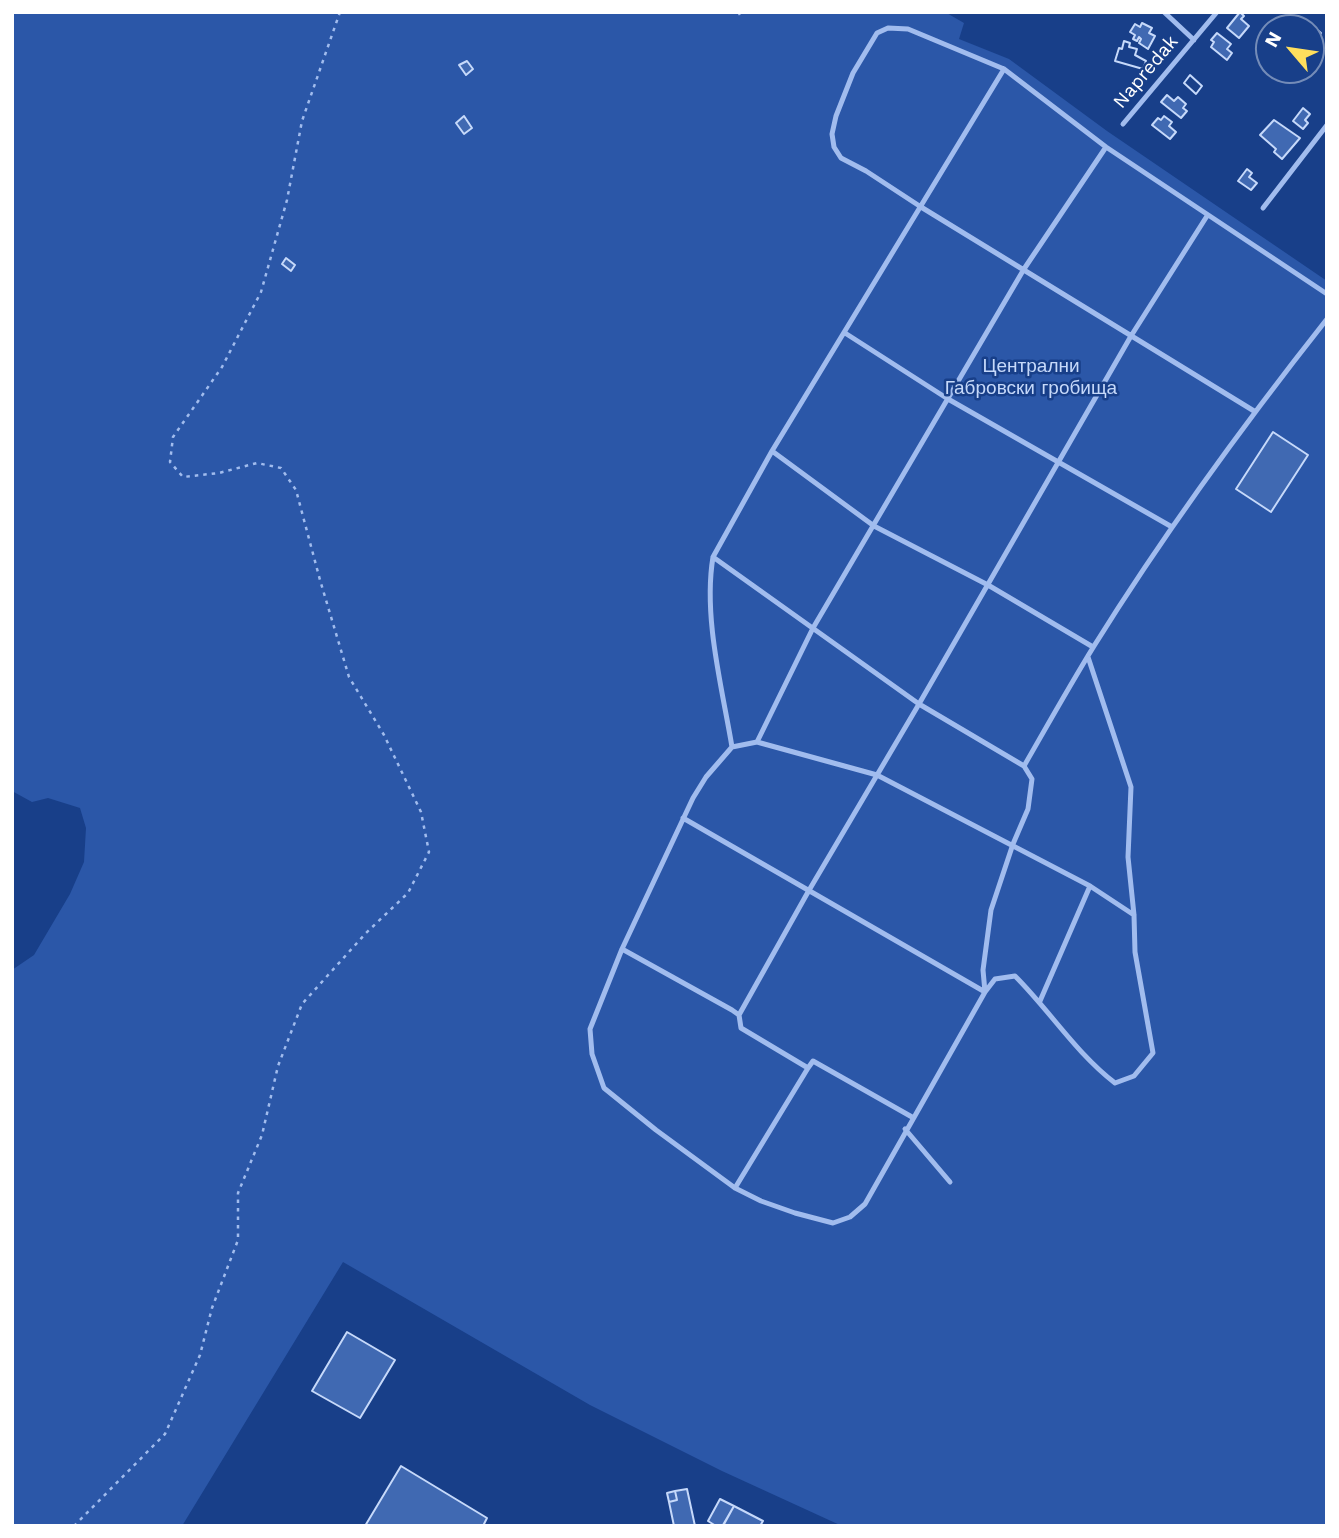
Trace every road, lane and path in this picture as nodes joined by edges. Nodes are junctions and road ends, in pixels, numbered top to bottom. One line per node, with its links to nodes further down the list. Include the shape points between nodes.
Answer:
1 (340, 12): 47 (path, via 302,121 287,200 261,292 222,367 173,437 170,462 183,477 257,463 281,468 296,491 349,677 384,735 421,812 429,852 408,893 302,1004 278,1066 262,1135 238,1193 239,1240 212,1308 200,1355 165,1434)
2 (1164, 12): 4 (lane, Napredak)
3 (1217, 12): 4 (lane, Napredak)
4 (1194, 40): 6 (lane, Napredak)
5 (1004, 69): 8 (lane); 9 (lane); 9 (lane, via 908,29 888,28 877,33 864,54 836,116 834,147 841,158)
6 (1123, 124)
7 (1327, 125): 10 (lane)
8 (1106, 147): 11 (lane); 12 (lane)
9 (921, 207): 12 (lane); 15 (lane)
10 (1263, 208)
11 (1207, 216): 13 (lane); 16 (lane)
12 (1024, 269): 16 (lane); 17 (lane)
13 (1327, 294)
14 (1327, 319): 18 (lane)
15 (845, 333): 17 (lane); 19 (lane)
16 (1130, 336): 18 (lane); 20 (lane)
17 (948, 399): 20 (lane); 21 (lane)
18 (1254, 411): 22 (lane)
19 (772, 451): 21 (lane); 23 (lane)
20 (1059, 461): 22 (lane); 24 (lane)
21 (874, 526): 24 (lane); 25 (lane)
22 (1172, 527): 26 (lane)
23 (713, 557): 25 (lane); 30 (lane, via 711,611)
24 (988, 585): 26 (lane); 28 (lane)
25 (813, 628): 28 (lane); 29 (lane)
26 (1093, 647): 27 (lane)
27 (1088, 657): 31 (lane); 37 (lane, via 1131,787 1128,857)
28 (919, 704): 31 (lane); 32 (lane)
29 (757, 741): 30 (lane); 32 (lane)
30 (732, 747): 33 (lane, via 706,777)
31 (1024, 766): 34 (lane, via 1032,779 1031,794)
32 (877, 775): 34 (lane); 36 (lane)
33 (683, 818): 36 (lane); 38 (lane)
34 (1013, 844): 35 (lane); 39 (lane, via 992,910 983,970)
35 (1090, 886): 37 (lane); 40 (lane)
36 (808, 891): 39 (lane); 41 (lane)
37 (1134, 915): 40 (lane, via 1135,952 1153,1054 1134,1076 1115,1083 1090,1064)
38 (622, 949): 41 (lane); 46 (lane, via 590,1029 592,1054 604,1088)
39 (985, 992): 40 (lane, via 995,979 1015,976); 43 (lane)
40 (1040, 1002)
41 (739, 1015): 42 (lane, via 741,1028)
42 (808, 1068): 43 (lane, via 813,1060); 46 (lane)
43 (912, 1117): 44 (lane)
44 (905, 1129): 45 (lane); 46 (lane, via 864,1204 850,1217 833,1223)
45 (950, 1182)
46 (735, 1188)
47 (75, 1526)

